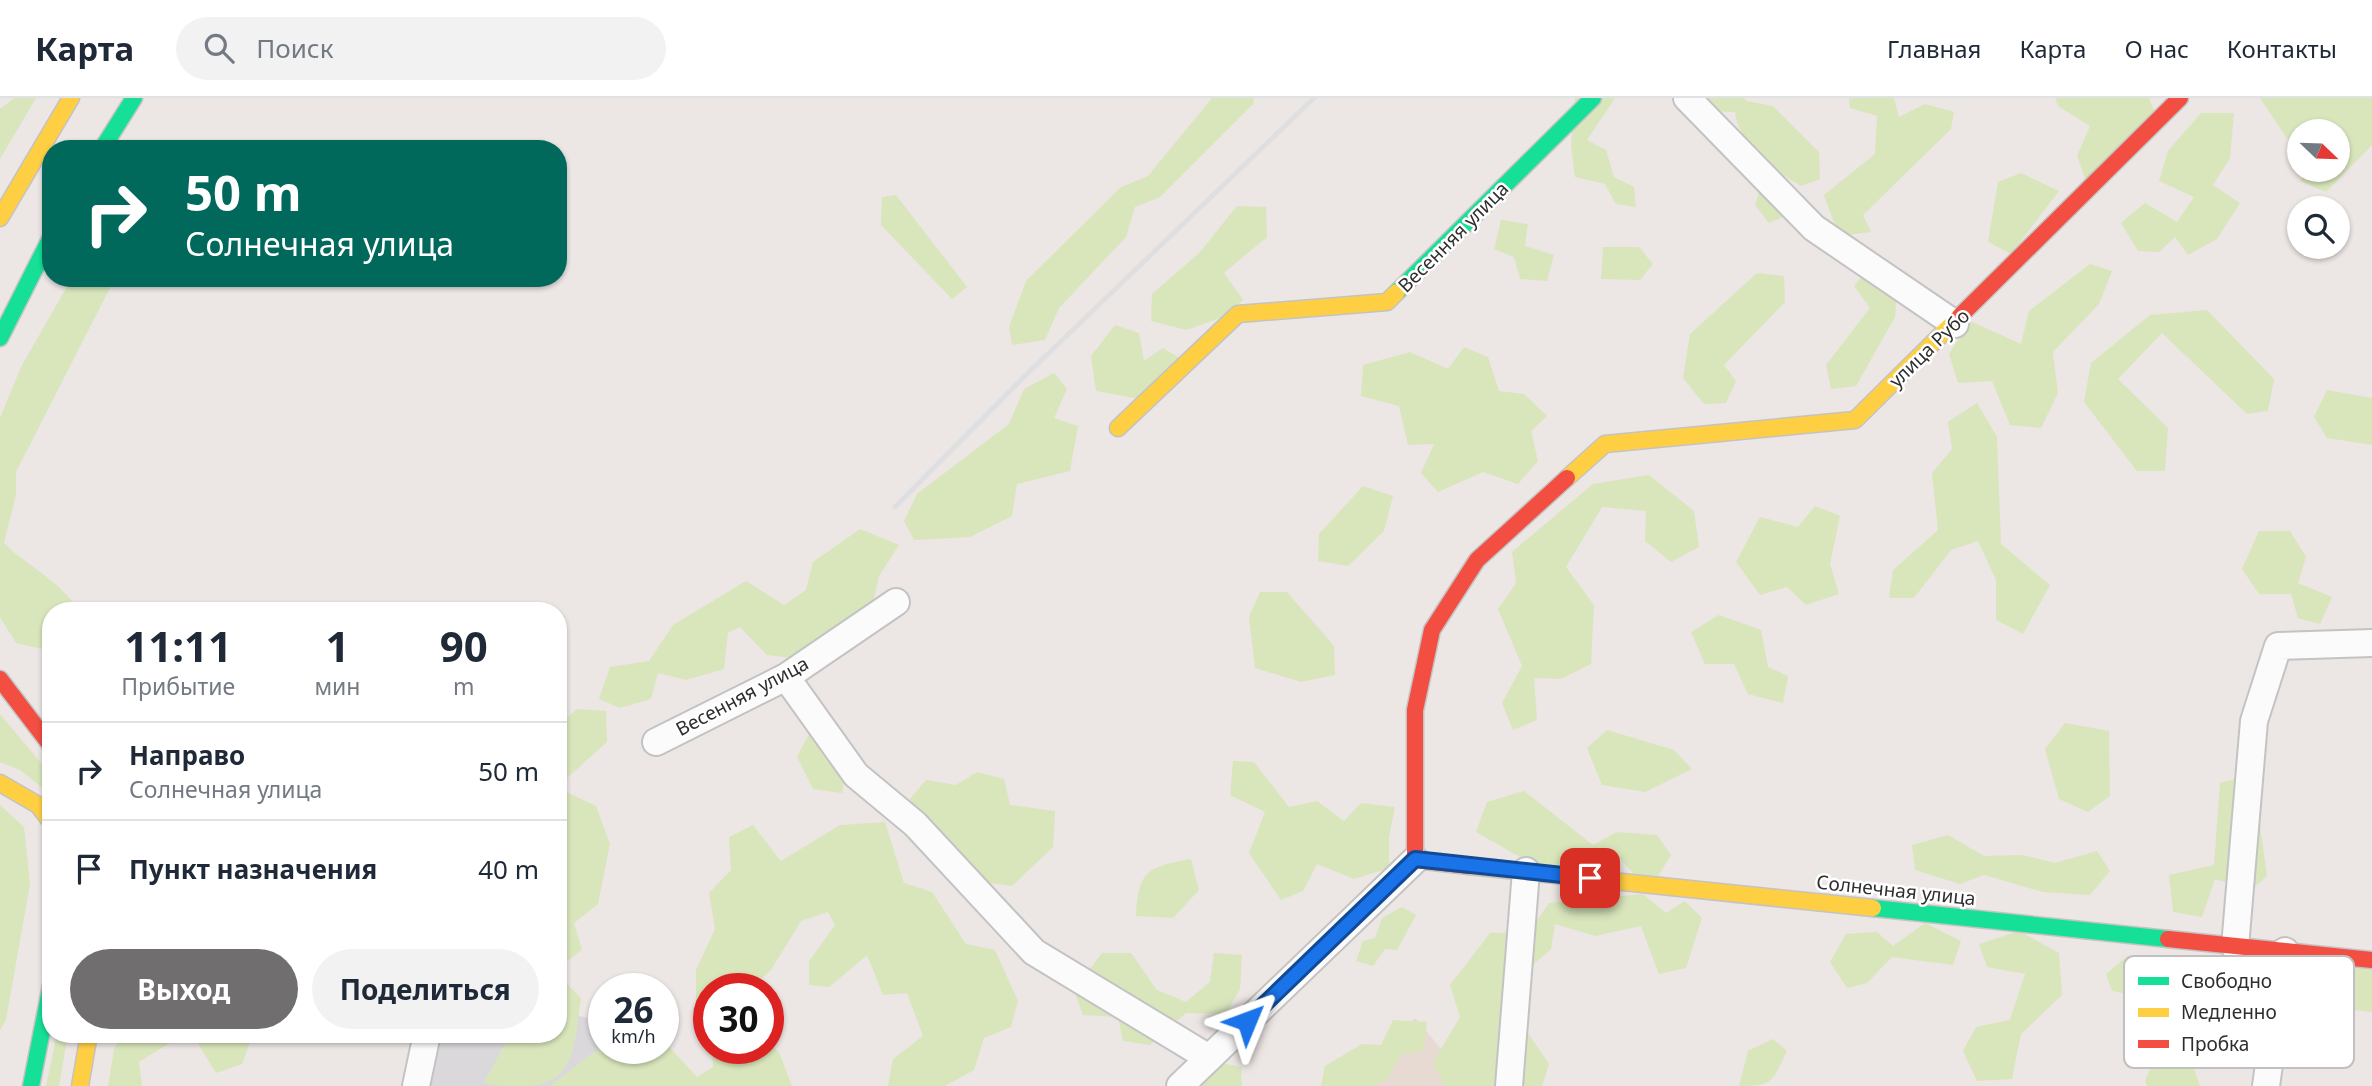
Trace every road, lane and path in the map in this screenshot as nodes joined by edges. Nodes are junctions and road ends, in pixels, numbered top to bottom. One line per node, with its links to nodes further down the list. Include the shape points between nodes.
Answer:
1 (71, 98): 6 (street)
2 (134, 98): 7 (street)
3 (1593, 98): 13 (street, Весенняя улица, via 1387,302 1238,314)
4 (1687, 98): 11 (street, via 1814,228)
5 (2180, 98): 11 (street, улица Рубо)
6 (46, 140)
7 (108, 140)
8 (42, 147): 9 (street)
9 (0, 218)
10 (42, 255): 12 (street)
11 (1955, 324): 22 (street, улица Рубо, via 1855,420 1605,444 1477,560 1432,630 1415,710)
12 (0, 338)
13 (1118, 428)
14 (896, 602): 16 (street, Весенняя улица)
15 (2372, 643): 24 (street, via 2278,646 2254,721)
16 (786, 677): 19 (street, Весенняя улица); 33 (street, via 856,775 915,824 1034,952)
17 (0, 679): 18 (street)
18 (42, 734)
19 (656, 742)
20 (0, 783): 21 (street)
21 (42, 810)
22 (1415, 859): 23 (street, Солнечная улица); 33 (street)
23 (1526, 872): 24 (street, Солнечная улица); 39 (street)
24 (2235, 947): 25 (street, Солнечная улица)
25 (2285, 951): 26 (street); 27 (street, Солнечная улица)
26 (2284, 956)
27 (2333, 956)
28 (2354, 958): 29 (street, Солнечная улица)
29 (2372, 960)
30 (42, 1033): 35 (street)
31 (87, 1043): 36 (street)
32 (425, 1043): 37 (street)
33 (1209, 1058): 38 (street)
34 (2269, 1068): 40 (street)
35 (32, 1086)
36 (80, 1086)
37 (416, 1086)
38 (1180, 1086)
39 (1509, 1086)
40 (2266, 1086)

